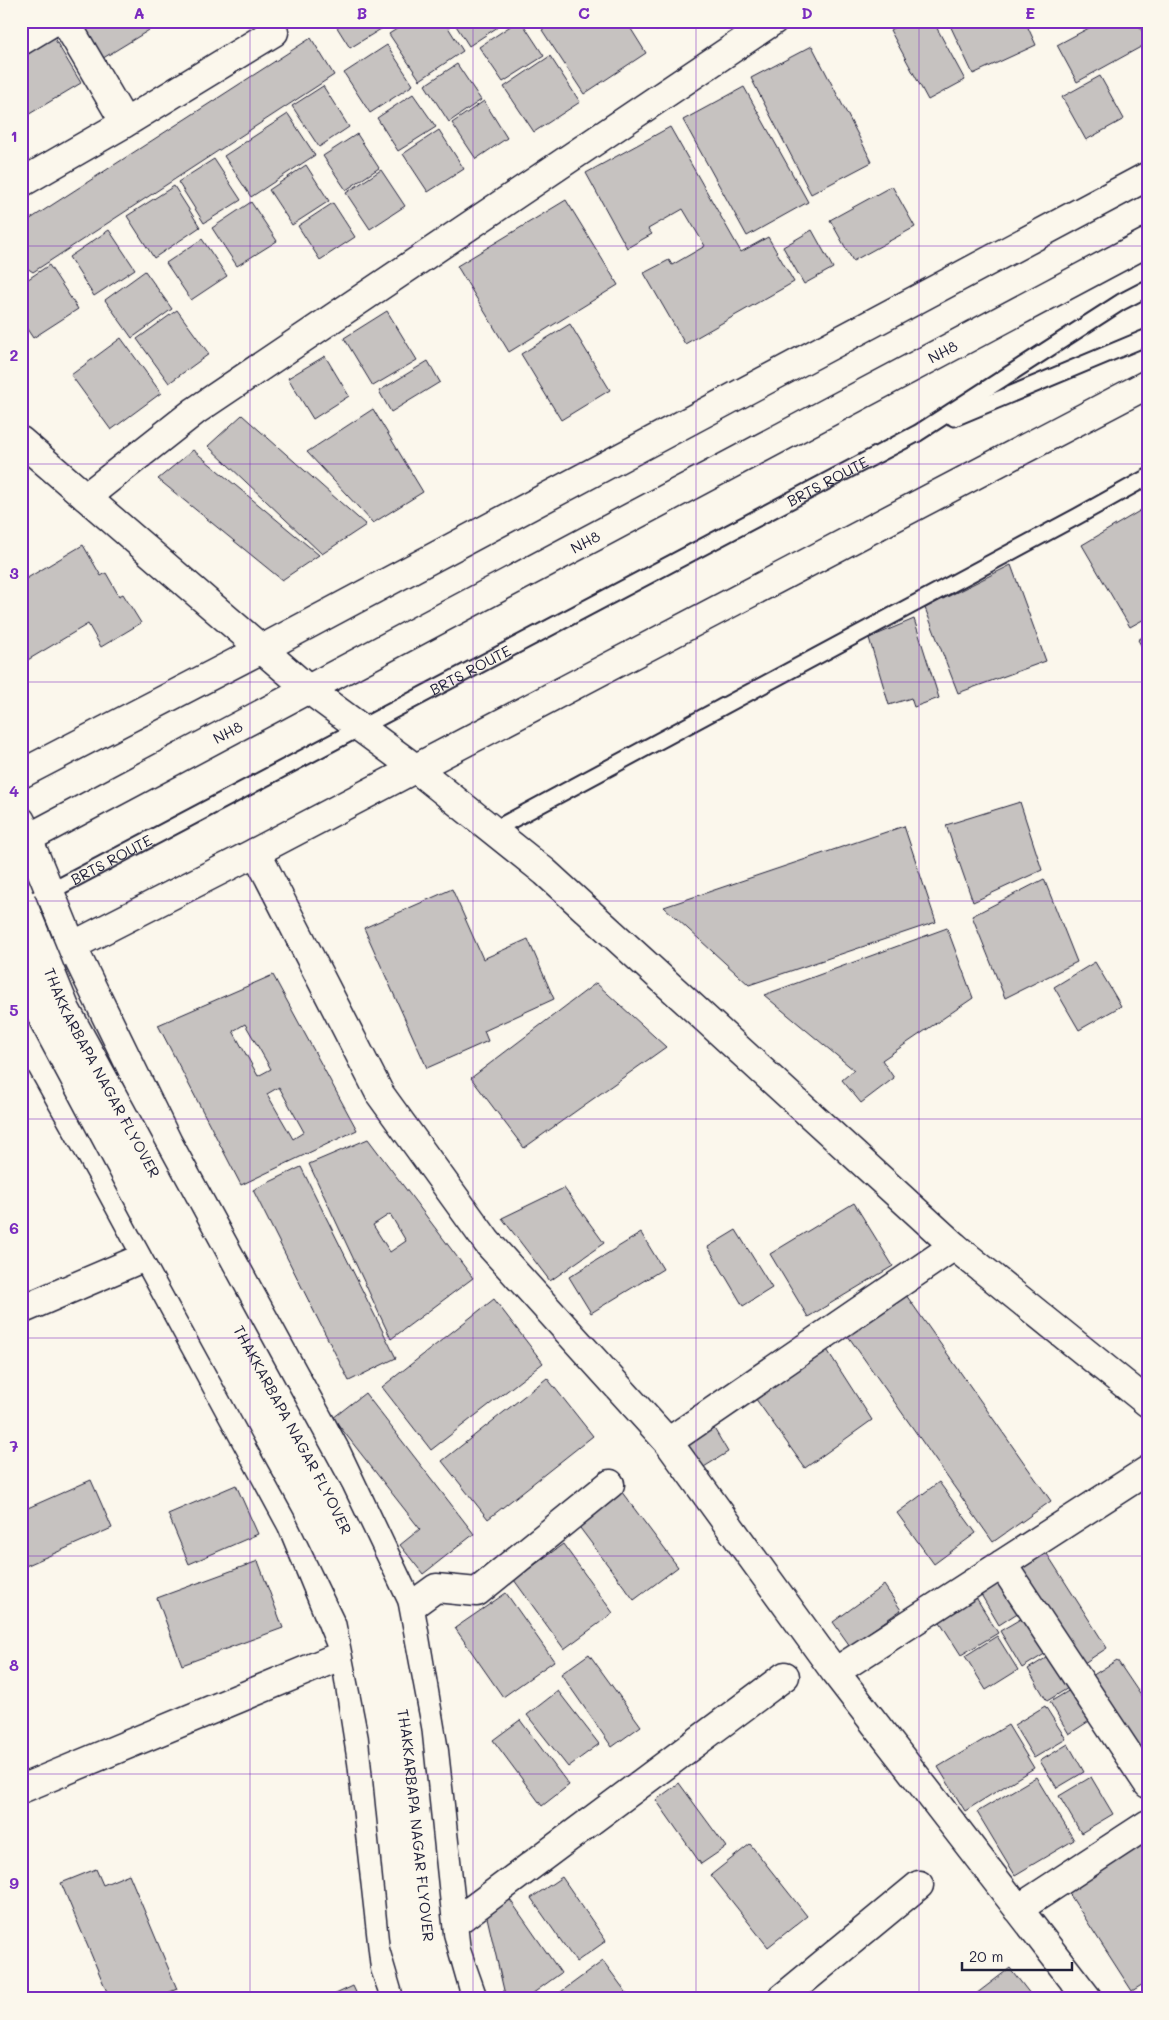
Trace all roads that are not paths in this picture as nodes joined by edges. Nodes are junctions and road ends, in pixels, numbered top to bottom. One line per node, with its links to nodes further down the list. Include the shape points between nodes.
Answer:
1 (54, 21): 5 (street)
2 (65, 21): 6 (street)
3 (773, 21): 16 (street, via 195,411)
4 (274, 32): 6 (street)
5 (21, 41)
6 (125, 123): 8 (street)
7 (1148, 176): 17 (street)
8 (21, 183)
9 (1148, 242): 18 (street, NH8)
10 (1148, 288): 13 (lane, BRTS ROUTE, via 1121,302)
11 (1148, 337): 13 (lane, BRTS ROUTE)
12 (1148, 384): 20 (street)
13 (918, 433): 19 (lane, BRTS ROUTE)
14 (21, 441): 16 (street)
15 (1148, 477): 22 (lane)
16 (86, 497): 17 (street)
17 (262, 649): 18 (street); 21 (street)
18 (308, 689): 19 (street); 23 (street, NH8)
19 (360, 727): 20 (street); 25 (lane, BRTS ROUTE)
20 (414, 768): 22 (street); 24 (street)
21 (21, 774)
22 (493, 830): 32 (street, via 552,878)
23 (24, 834): 25 (street)
24 (256, 852): 28 (street); 36 (street, via 380,1094 487,1242)
25 (50, 891): 27 (lane, BRTS ROUTE); 28 (street)
26 (21, 900): 52 (street, THAKKARBAPA NAGAR FLYOVER, bridge, via 66,1010 330,1496 384,1609 407,1730 429,1939)
27 (21, 906)
28 (72, 946): 30 (street); 40 (street, via 168,1143 335,1450)
29 (21, 965): 51 (street, THAKKARBAPA NAGAR FLYOVER, bridge, via 44,1021 307,1507 360,1617 382,1734 404,1944)
30 (21, 972)
31 (21, 1028): 33 (street)
32 (954, 1246): 35 (street); 36 (street)
33 (147, 1256): 34 (street); 41 (street, via 292,1525)
34 (21, 1310)
35 (1148, 1403)
36 (668, 1442): 42 (street)
37 (1148, 1470): 39 (street)
38 (610, 1484): 40 (street, via 477,1592 436,1588)
39 (1002, 1564): 42 (street); 44 (street)
40 (410, 1608): 41 (street); 49 (street, via 434,1751)
41 (345, 1654): 45 (street); 50 (street, via 362,1762 386,1968)
42 (835, 1672): 48 (street)
43 (785, 1676): 49 (street)
44 (1148, 1784)
45 (21, 1789)
46 (1148, 1824): 48 (street)
47 (919, 1885): 54 (street)
48 (1018, 1909): 55 (street)
49 (454, 1924): 53 (street, via 456,1951)
50 (396, 1999)
51 (420, 1999)
52 (446, 1999)
53 (473, 1999)
54 (781, 1999)
55 (1088, 1999)

